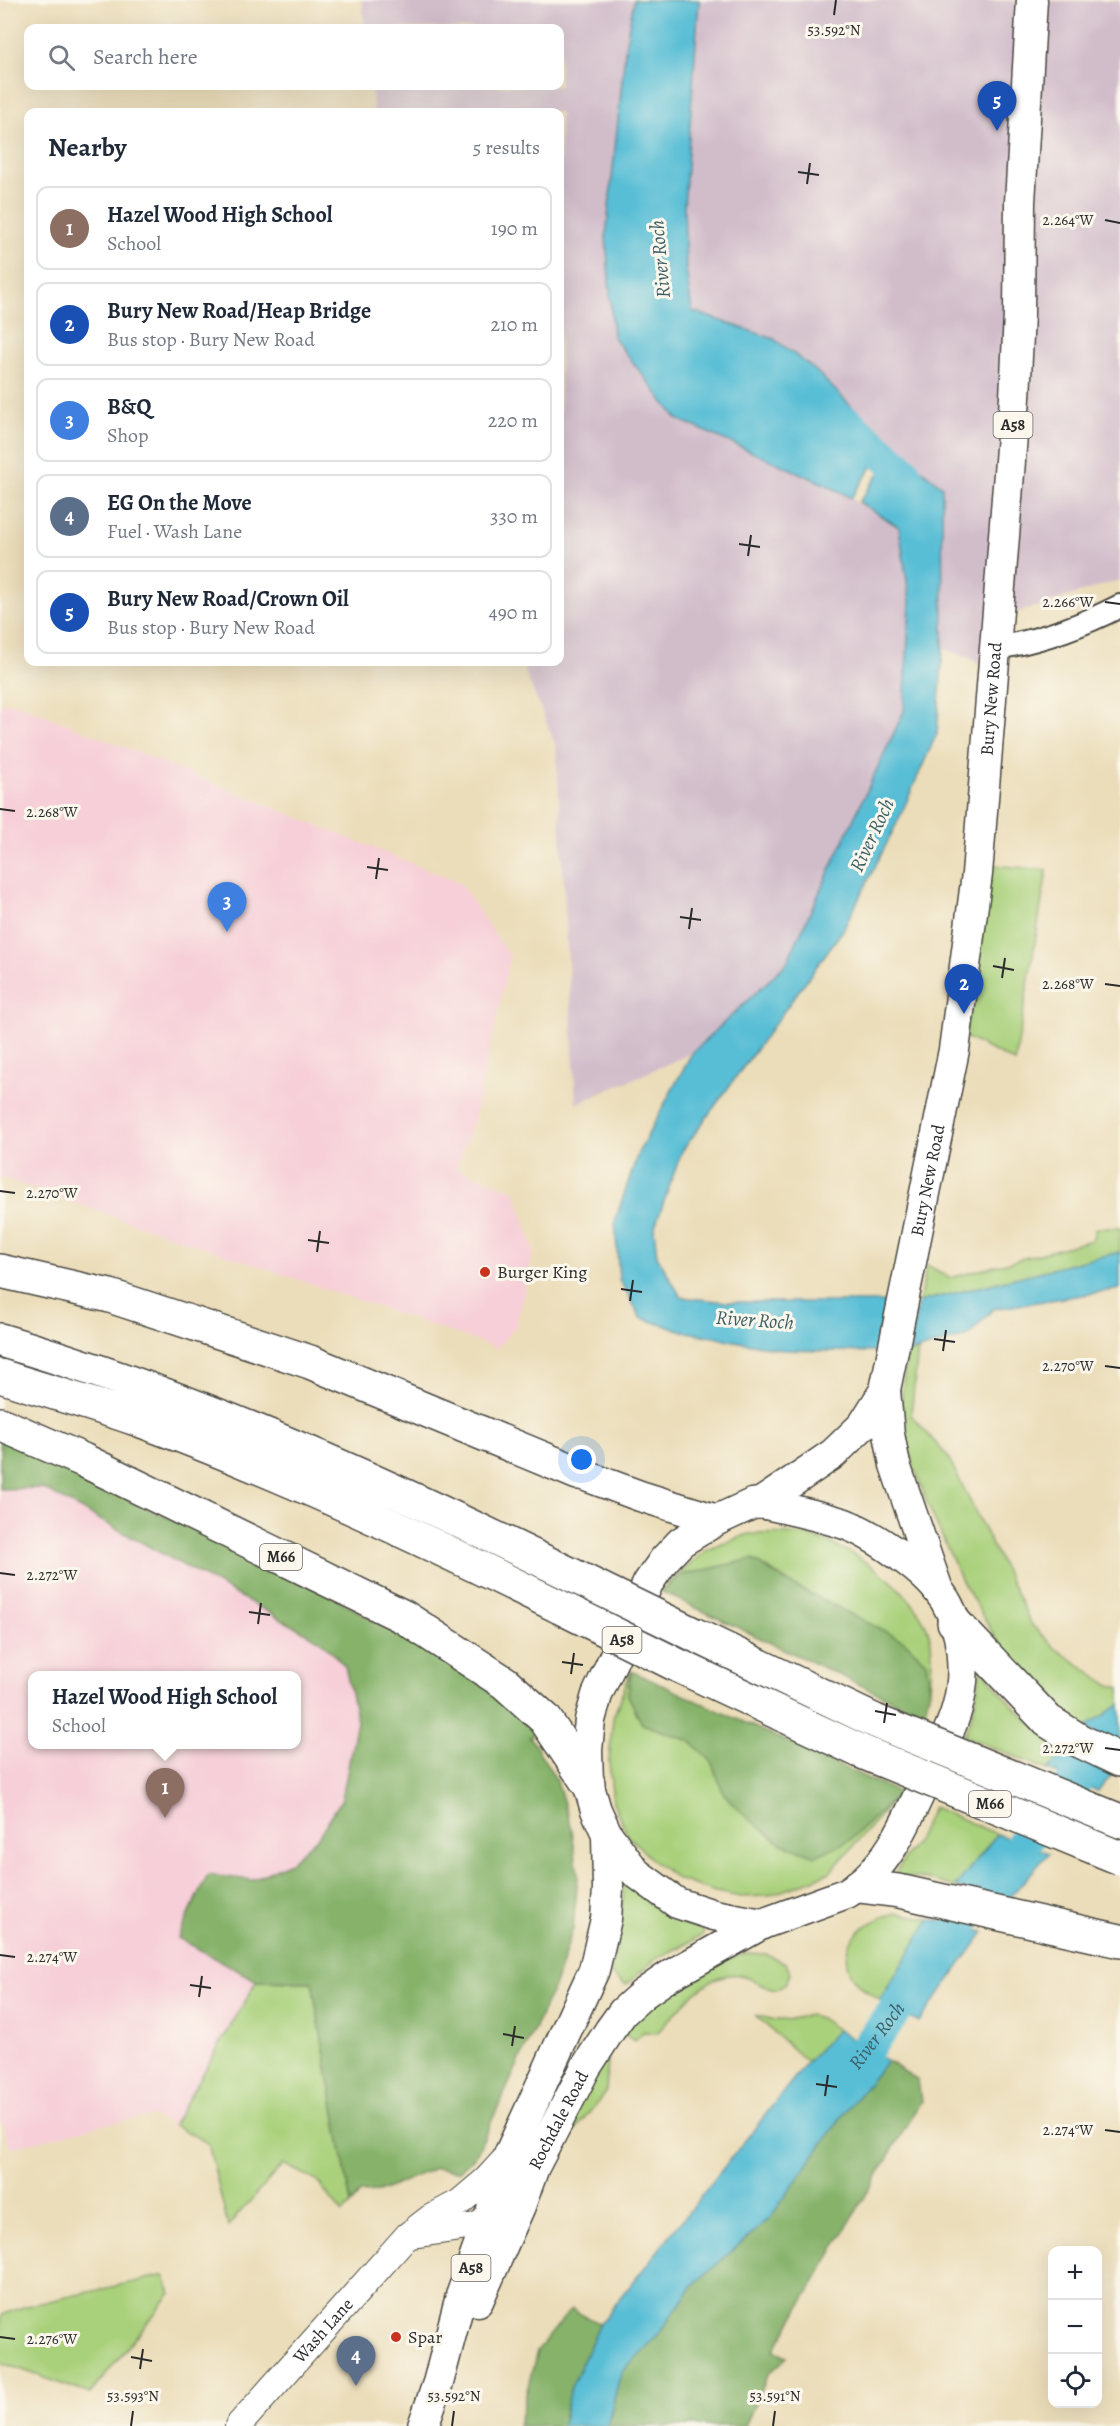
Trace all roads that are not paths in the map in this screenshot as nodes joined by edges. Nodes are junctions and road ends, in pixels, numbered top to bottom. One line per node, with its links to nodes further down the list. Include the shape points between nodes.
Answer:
1 (1032, 0): 3 (highway, Bury New Road / A58, via 1020,202 1020,314)
2 (1120, 606): 3 (street, via 1044,637)
3 (996, 648): 7 (highway, Bury New Road / A58, via 977,874 954,1050)
4 (0, 1271): 9 (highway, via 110,1296 310,1362)
5 (0, 1340): 16 (highway, M66, bridge, via 46,1353 281,1440 421,1501 875,1721)
6 (0, 1376): 18 (highway, M66, bridge, via 138,1420 416,1535 860,1751)
7 (885, 1390): 10 (highway, Bury New Road / A58, via 863,1425 833,1454); 12 (highway, Bury New Road / A58, via 895,1465)
8 (0, 1424): 15 (highway, M66, via 83,1460 404,1617 505,1683 545,1719)
9 (578, 1473): 11 (highway)
10 (761, 1503): 11 (highway, A58); 12 (highway, A58, via 847,1525 888,1548)
11 (717, 1520): 15 (highway, A58, via 681,1542 648,1583 597,1695 590,1720)
12 (938, 1590): 13 (highway, A58)
13 (954, 1622): 14 (highway, via 1048,1721); 19 (highway, A58, via 961,1642 962,1667 962,1689 955,1714 904,1827 882,1861)
14 (1120, 1760)
15 (588, 1783): 17 (highway, A58)
16 (1120, 1821)
17 (607, 1834): 20 (highway, A58, via 636,1873 677,1903); 22 (highway, Rochdale Road / A58, via 606,1919 594,1970)
18 (1120, 1858)
19 (859, 1886): 20 (highway, A58); 21 (highway, via 899,1891)
20 (762, 1924): 23 (highway, Rochdale Road / A58, via 669,1976 623,2013 586,2067 534,2167)
21 (1120, 1941)
22 (509, 2155): 24 (highway, Rochdale Road / A58); 25 (main road, Wash Lane, via 460,2202)
23 (520, 2206): 24 (main road); 26 (highway, Rochdale Road / A58)
24 (488, 2220): 25 (main road, via 475,2226); 26 (highway, Rochdale Road / A58, via 461,2296)
25 (408, 2235): 27 (main road, Wash Lane)
26 (438, 2384): 28 (highway, Rochdale Road / A58)
27 (238, 2426)
28 (423, 2426)

